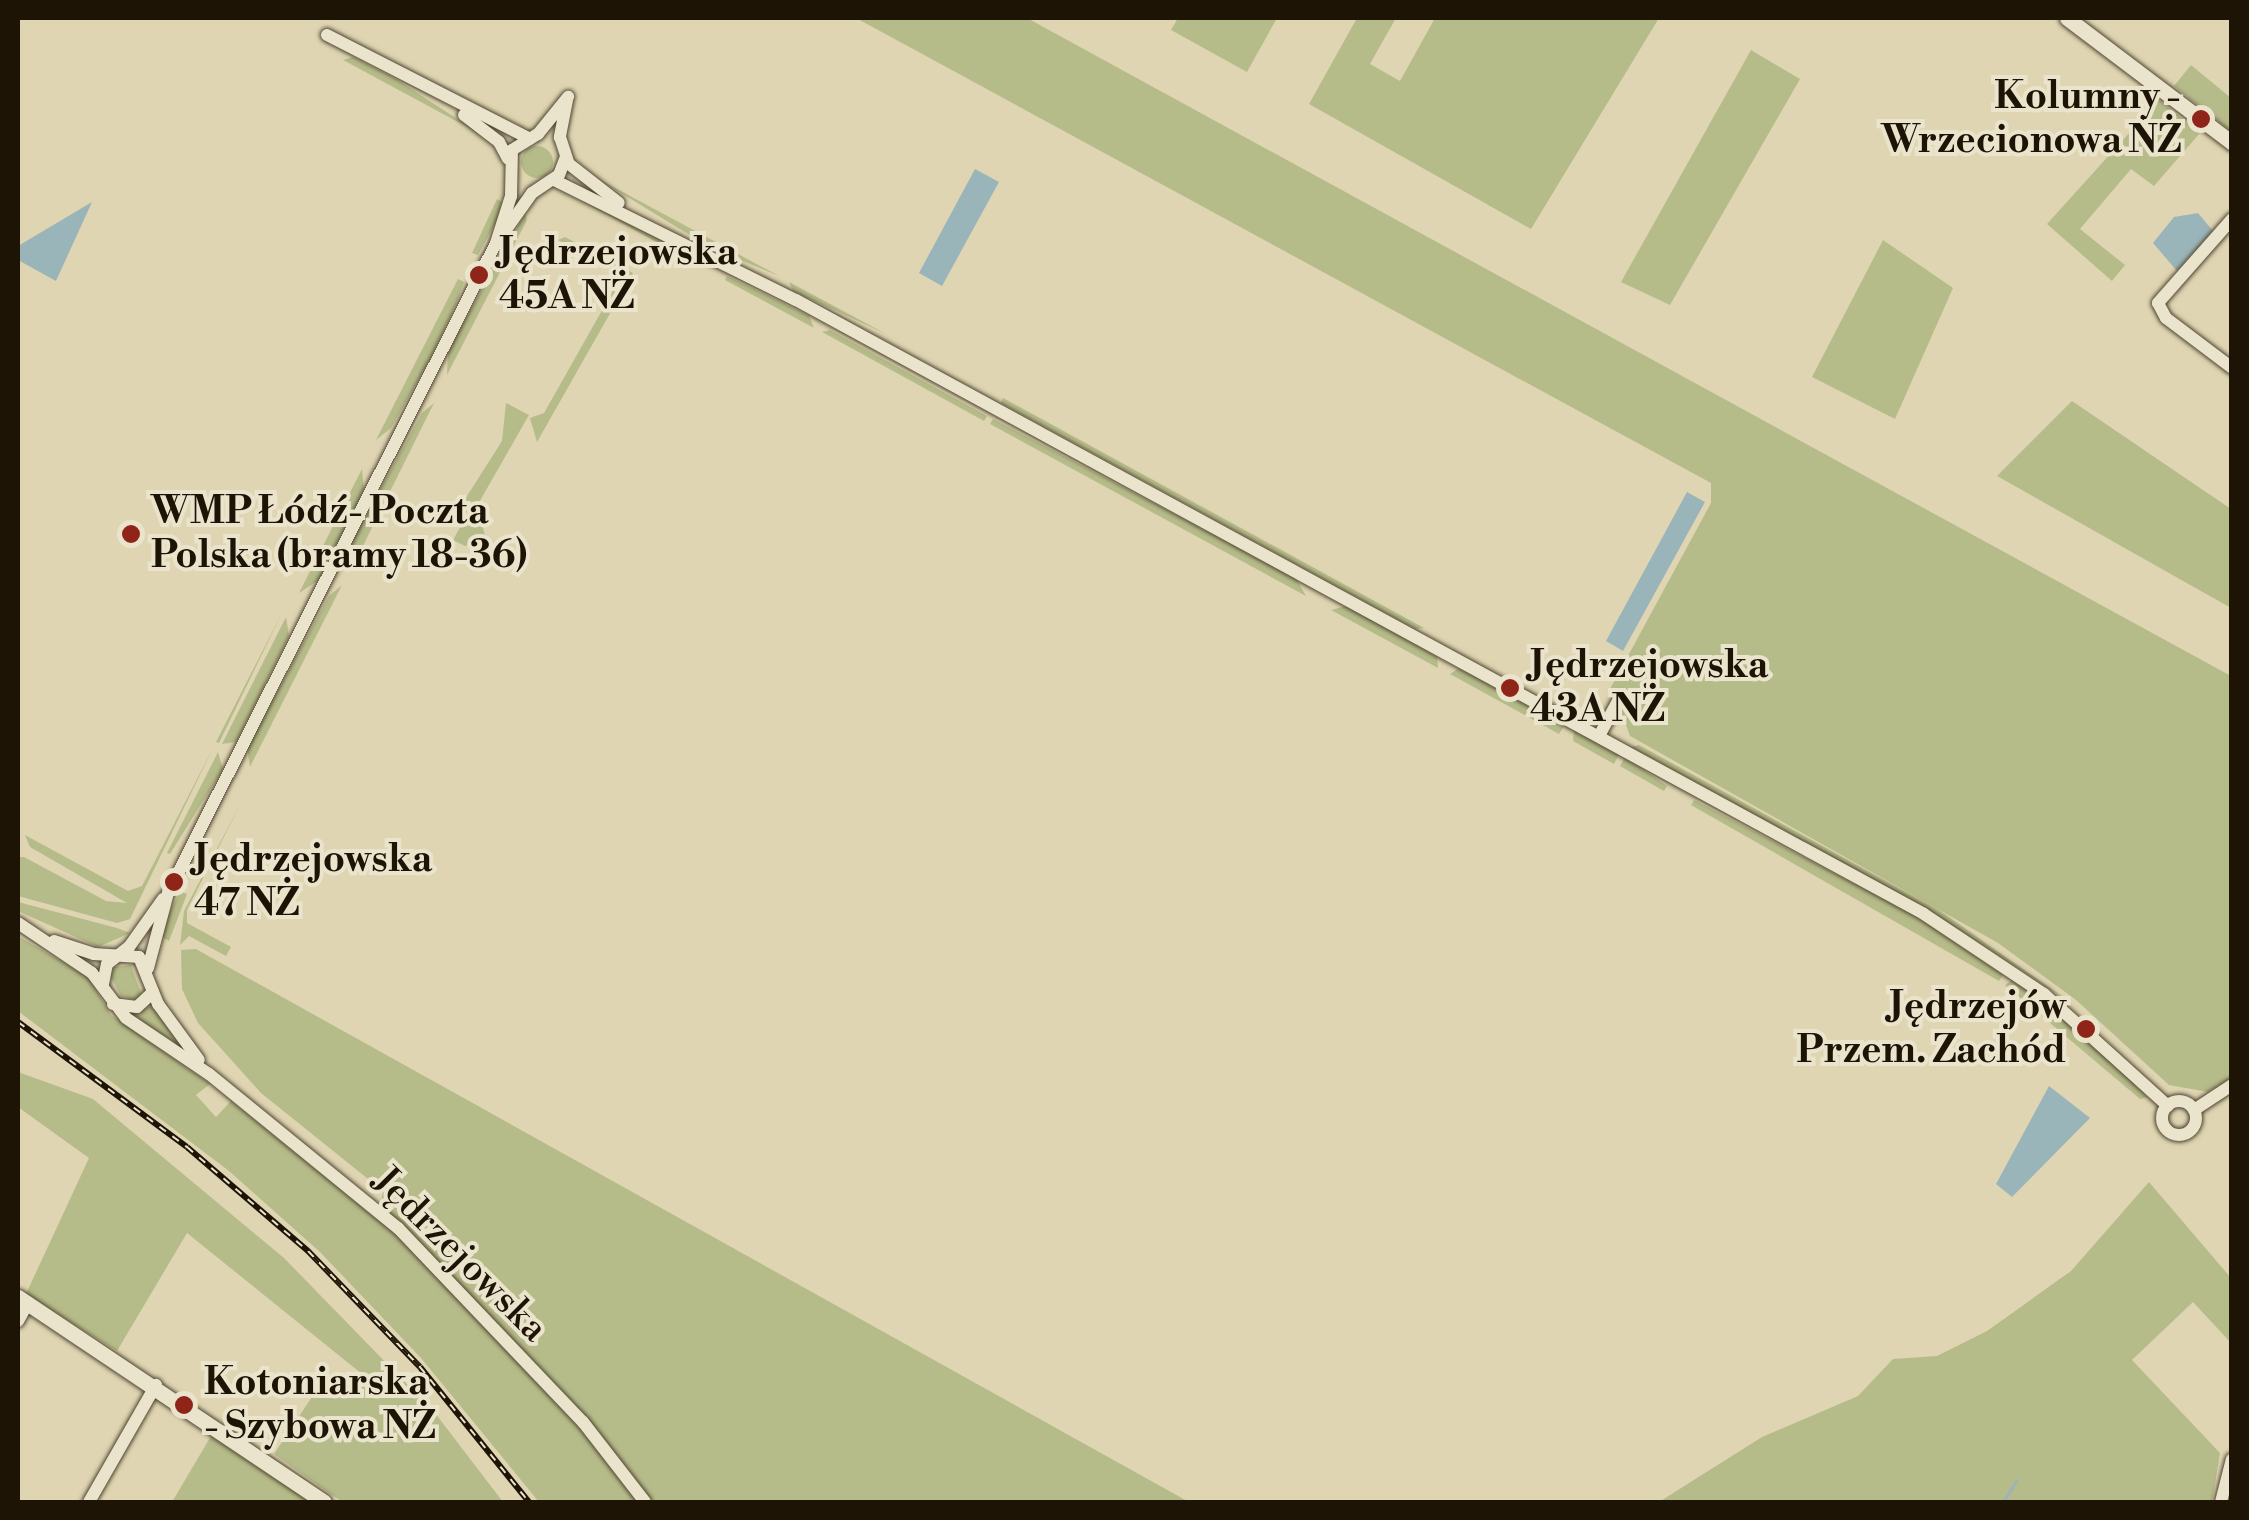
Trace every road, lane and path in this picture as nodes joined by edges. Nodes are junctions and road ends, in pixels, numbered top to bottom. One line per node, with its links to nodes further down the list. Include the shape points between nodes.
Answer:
1 (2068, 18): 6 (street)
2 (327, 35): 3 (street)
3 (430, 90): 4 (street); 8 (street, via 499,142)
4 (534, 136): 5 (street); 5 (street, via 568,97); 8 (street)
5 (561, 142): 7 (street)
6 (2232, 143)
7 (566, 157): 10 (street); 13 (street)
8 (508, 159): 9 (street)
9 (510, 177): 11 (street); 14 (street)
10 (554, 180): 11 (street); 13 (street)
11 (538, 188): 14 (street)
12 (2232, 219): 15 (street, via 2158,303 2166,318)
13 (644, 222): 17 (street)
14 (496, 243): 18 (street)
15 (2232, 368)
16 (1619, 700): 17 (street)
17 (1599, 736): 28 (street, via 1964,938 2044,994)
18 (168, 893): 21 (street, via 133,943); 22 (street)
19 (18, 923): 20 (street, Jędrzejowska)
20 (46, 939): 21 (street, Jędrzejowska); 23 (street, Jędrzejowska)
21 (114, 954): 22 (street, Jędrzejowska, via 139,956); 23 (street)
22 (148, 968): 24 (street, Jędrzejowska)
23 (102, 984): 25 (street, Jędrzejowska)
24 (153, 992): 25 (street, via 138,1007); 26 (street, Jędrzejowska)
25 (113, 1004): 26 (street, Jędrzejowska)
26 (209, 1074): 36 (street, Jędrzejowska, via 438,1267 582,1422)
27 (2232, 1085): 29 (street)
28 (2168, 1106): 29 (street, via 2182,1102); 29 (street, via 2162,1123 2176,1135 2193,1128)
29 (2194, 1110)
30 (23, 1300): 31 (street); 32 (street)
31 (18, 1321)
32 (156, 1385): 34 (street); 35 (street)
33 (2232, 1460): 37 (street)
34 (89, 1502)
35 (324, 1502)
36 (645, 1502)
37 (2221, 1502)

